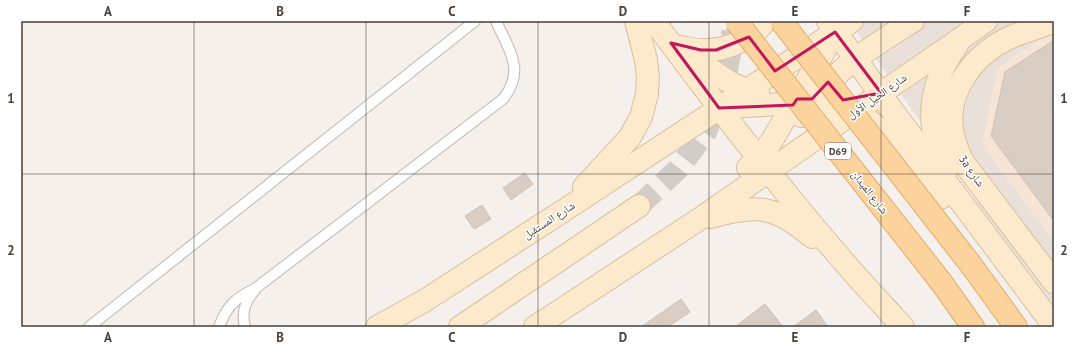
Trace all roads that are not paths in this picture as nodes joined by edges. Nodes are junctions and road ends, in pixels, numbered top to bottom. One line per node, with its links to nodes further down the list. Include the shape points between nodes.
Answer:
1 (475, 21): 29 (lane)
2 (496, 21): 27 (lane, via 514,60 515,70 510,91 503,99)
3 (636, 21): 22 (main road, via 648,77 641,117 630,138)
4 (654, 21): 13 (main road)
5 (736, 21): 36 (main road, شارع الميدان / D69, bridge, via 941,282)
6 (766, 21): 13 (main road, via 745,40 716,50 686,48)
7 (781, 21): 37 (main road, bridge, via 971,265)
8 (913, 21): 14 (main road)
9 (1054, 21): 12 (main road, 3a شارع)
10 (838, 25): 14 (main road); 15 (main road); 17 (main road)
11 (973, 30): 12 (main road); 16 (main road, شارع الخيل الأول); 24 (main road, via 940,73 932,109 932,126 942,160 970,200)
12 (1023, 32): 26 (main road, 3a شارع, via 1000,43 968,70 955,97 952,111 953,138 963,162)
13 (671, 43): 15 (main road, via 697,58 719,76); 18 (main road)
14 (855, 59): 16 (main road); 17 (main road)
15 (746, 90): 17 (main road); 18 (main road)
16 (881, 93): 17 (main road); 19 (main road, شارع الخيل الأول); 24 (main road)
17 (802, 103): 18 (main road); 19 (main road); 20 (main road, via 787,138)
18 (719, 108): 20 (main road); 22 (main road, شارع المستقبل)
19 (850, 115): 20 (main road, شارع الخيل الأول); 24 (main road, via 869,121 887,133 953,212 969,223)
20 (764, 165): 23 (main road); 25 (main road)
21 (639, 206): 33 (main road)
22 (560, 213): 32 (main road, شارع المستقبل)
23 (698, 220): 25 (main road, via 743,209 760,209 791,220); 34 (main road)
24 (979, 224): 28 (main road)
25 (838, 255): 35 (main road)
26 (1054, 282)
27 (256, 288): 30 (lane, via 234,302); 31 (lane, via 244,308)
28 (1054, 326)
29 (89, 327)
30 (219, 327)
31 (245, 327)
32 (377, 327)
33 (460, 327)
34 (535, 327)
35 (903, 327)
36 (973, 327)
37 (1016, 327)

